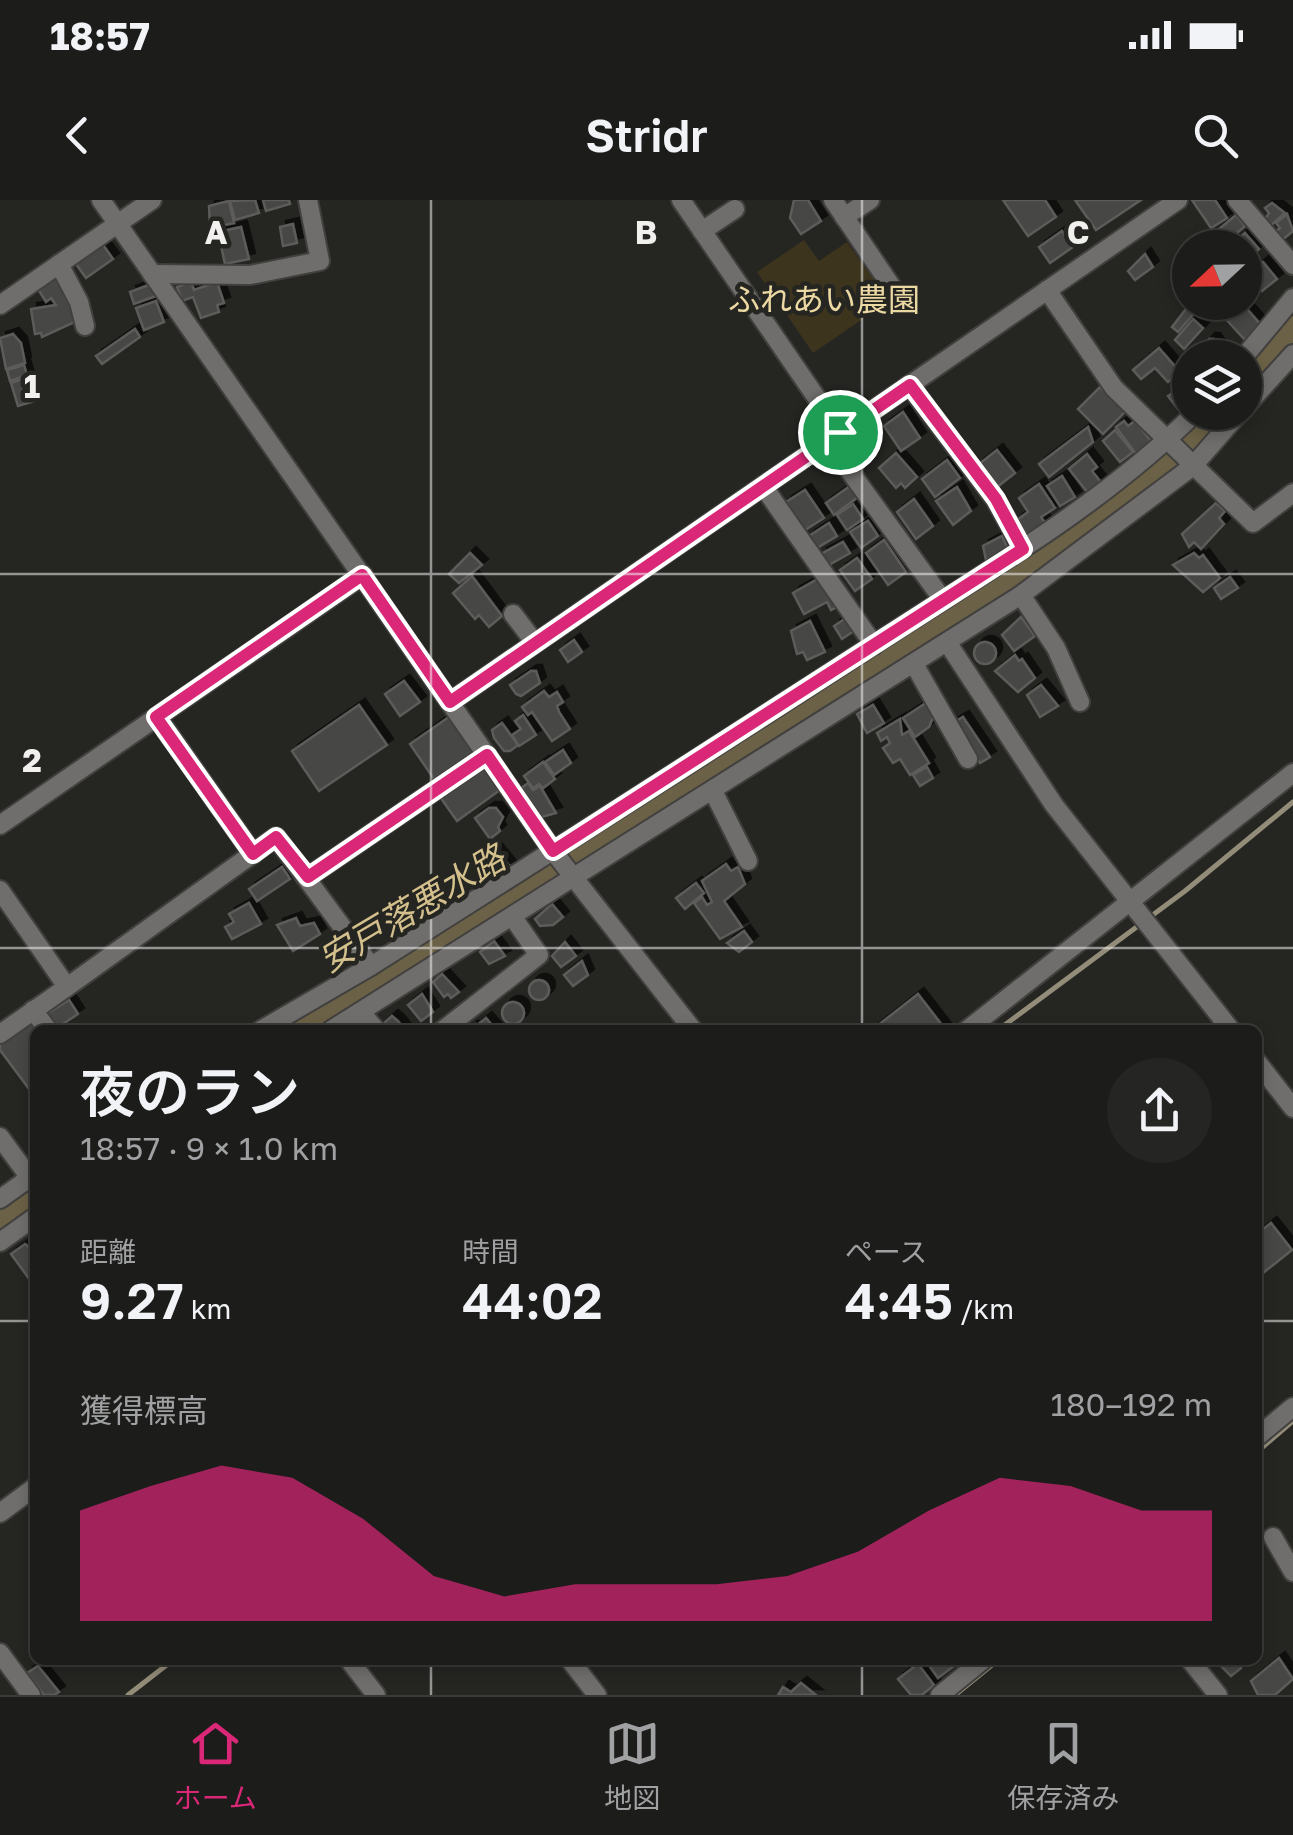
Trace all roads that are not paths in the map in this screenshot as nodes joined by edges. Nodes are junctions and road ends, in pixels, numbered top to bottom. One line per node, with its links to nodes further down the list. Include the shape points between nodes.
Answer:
1 (101, 200): 11 (street)
2 (152, 200): 11 (street)
3 (308, 200): 15 (street, via 320,261 250,276)
4 (681, 200): 12 (street)
5 (833, 200): 10 (street)
6 (870, 200): 10 (street)
7 (1178, 200): 16 (street)
8 (1237, 200): 14 (street)
9 (735, 209): 12 (street)
10 (844, 217): 17 (street)
11 (118, 224): 13 (street); 15 (street)
12 (702, 231): 27 (street)
13 (59, 264): 19 (street); 20 (street)
14 (1293, 265)
15 (152, 274): 33 (street)
16 (1047, 290): 23 (street); 28 (street, via 1114,388)
17 (896, 293)
18 (1293, 298): 21 (street)
19 (0, 305)
20 (85, 326)
21 (1258, 340)
22 (1293, 354): 24 (street)
23 (910, 385): 27 (street); 32 (street, via 996,499)
24 (1262, 389)
25 (1180, 430): 28 (street)
26 (1223, 430): 29 (street)
27 (834, 437): 30 (street); 35 (street)
28 (1169, 443): 29 (street); 32 (street)
29 (1190, 463): 31 (street, via 1253,523); 34 (street)
30 (762, 486): 38 (street); 39 (street)
31 (1293, 493)
32 (1023, 549): 35 (street)
33 (362, 575): 41 (street); 43 (street)
34 (1021, 595): 37 (street); 42 (street, via 1056,648)
35 (943, 600): 39 (street)
36 (513, 614): 38 (street)
37 (948, 642): 40 (street); 55 (street, via 1054,805)
38 (535, 643): 41 (street)
39 (874, 645): 49 (street)
40 (914, 664): 45 (street); 47 (street)
41 (450, 702): 44 (street)
42 (1080, 702)
43 (156, 717): 48 (street); 50 (street)
44 (487, 755): 49 (street); 53 (street)
45 (968, 759)
46 (1293, 773): 55 (street)
47 (713, 791): 51 (street); 52 (street)
48 (0, 826)
49 (554, 853): 52 (street); 57 (street)
50 (253, 854): 53 (street, via 276,837); 58 (street)
51 (748, 861)
52 (572, 876): 56 (street); 66 (street)
53 (308, 877): 57 (street)
54 (0, 890): 58 (street)
55 (1130, 902): 67 (street); 68 (street)
56 (514, 918): 60 (street); 65 (street, via 540,954)
57 (371, 966): 62 (street)
58 (67, 986): 59 (street)
59 (33, 1010): 61 (street); 69 (street)
60 (362, 1012): 63 (street); 64 (street)
61 (44, 1025)
62 (271, 1025)
63 (340, 1025)
64 (372, 1025)
65 (449, 1025)
66 (690, 1025)
67 (973, 1025)
68 (1228, 1025)
69 (0, 1034)
70 (1262, 1068): 71 (street)
71 (1293, 1108)
72 (0, 1136): 73 (street)
73 (30, 1174)
74 (30, 1177): 75 (street)
75 (0, 1199)
76 (30, 1221): 77 (street)
77 (0, 1242)
78 (1293, 1407): 79 (street)
79 (1262, 1433)
80 (30, 1491): 81 (street)
81 (0, 1513)
82 (1273, 1537): 83 (street)
83 (1293, 1572)
84 (0, 1654): 89 (street)
85 (352, 1665): 90 (street)
86 (574, 1665): 91 (street)
87 (978, 1665): 92 (street)
88 (1194, 1665): 93 (street)
89 (31, 1695)
90 (376, 1695)
91 (597, 1695)
92 (940, 1695)
93 (1218, 1695)

